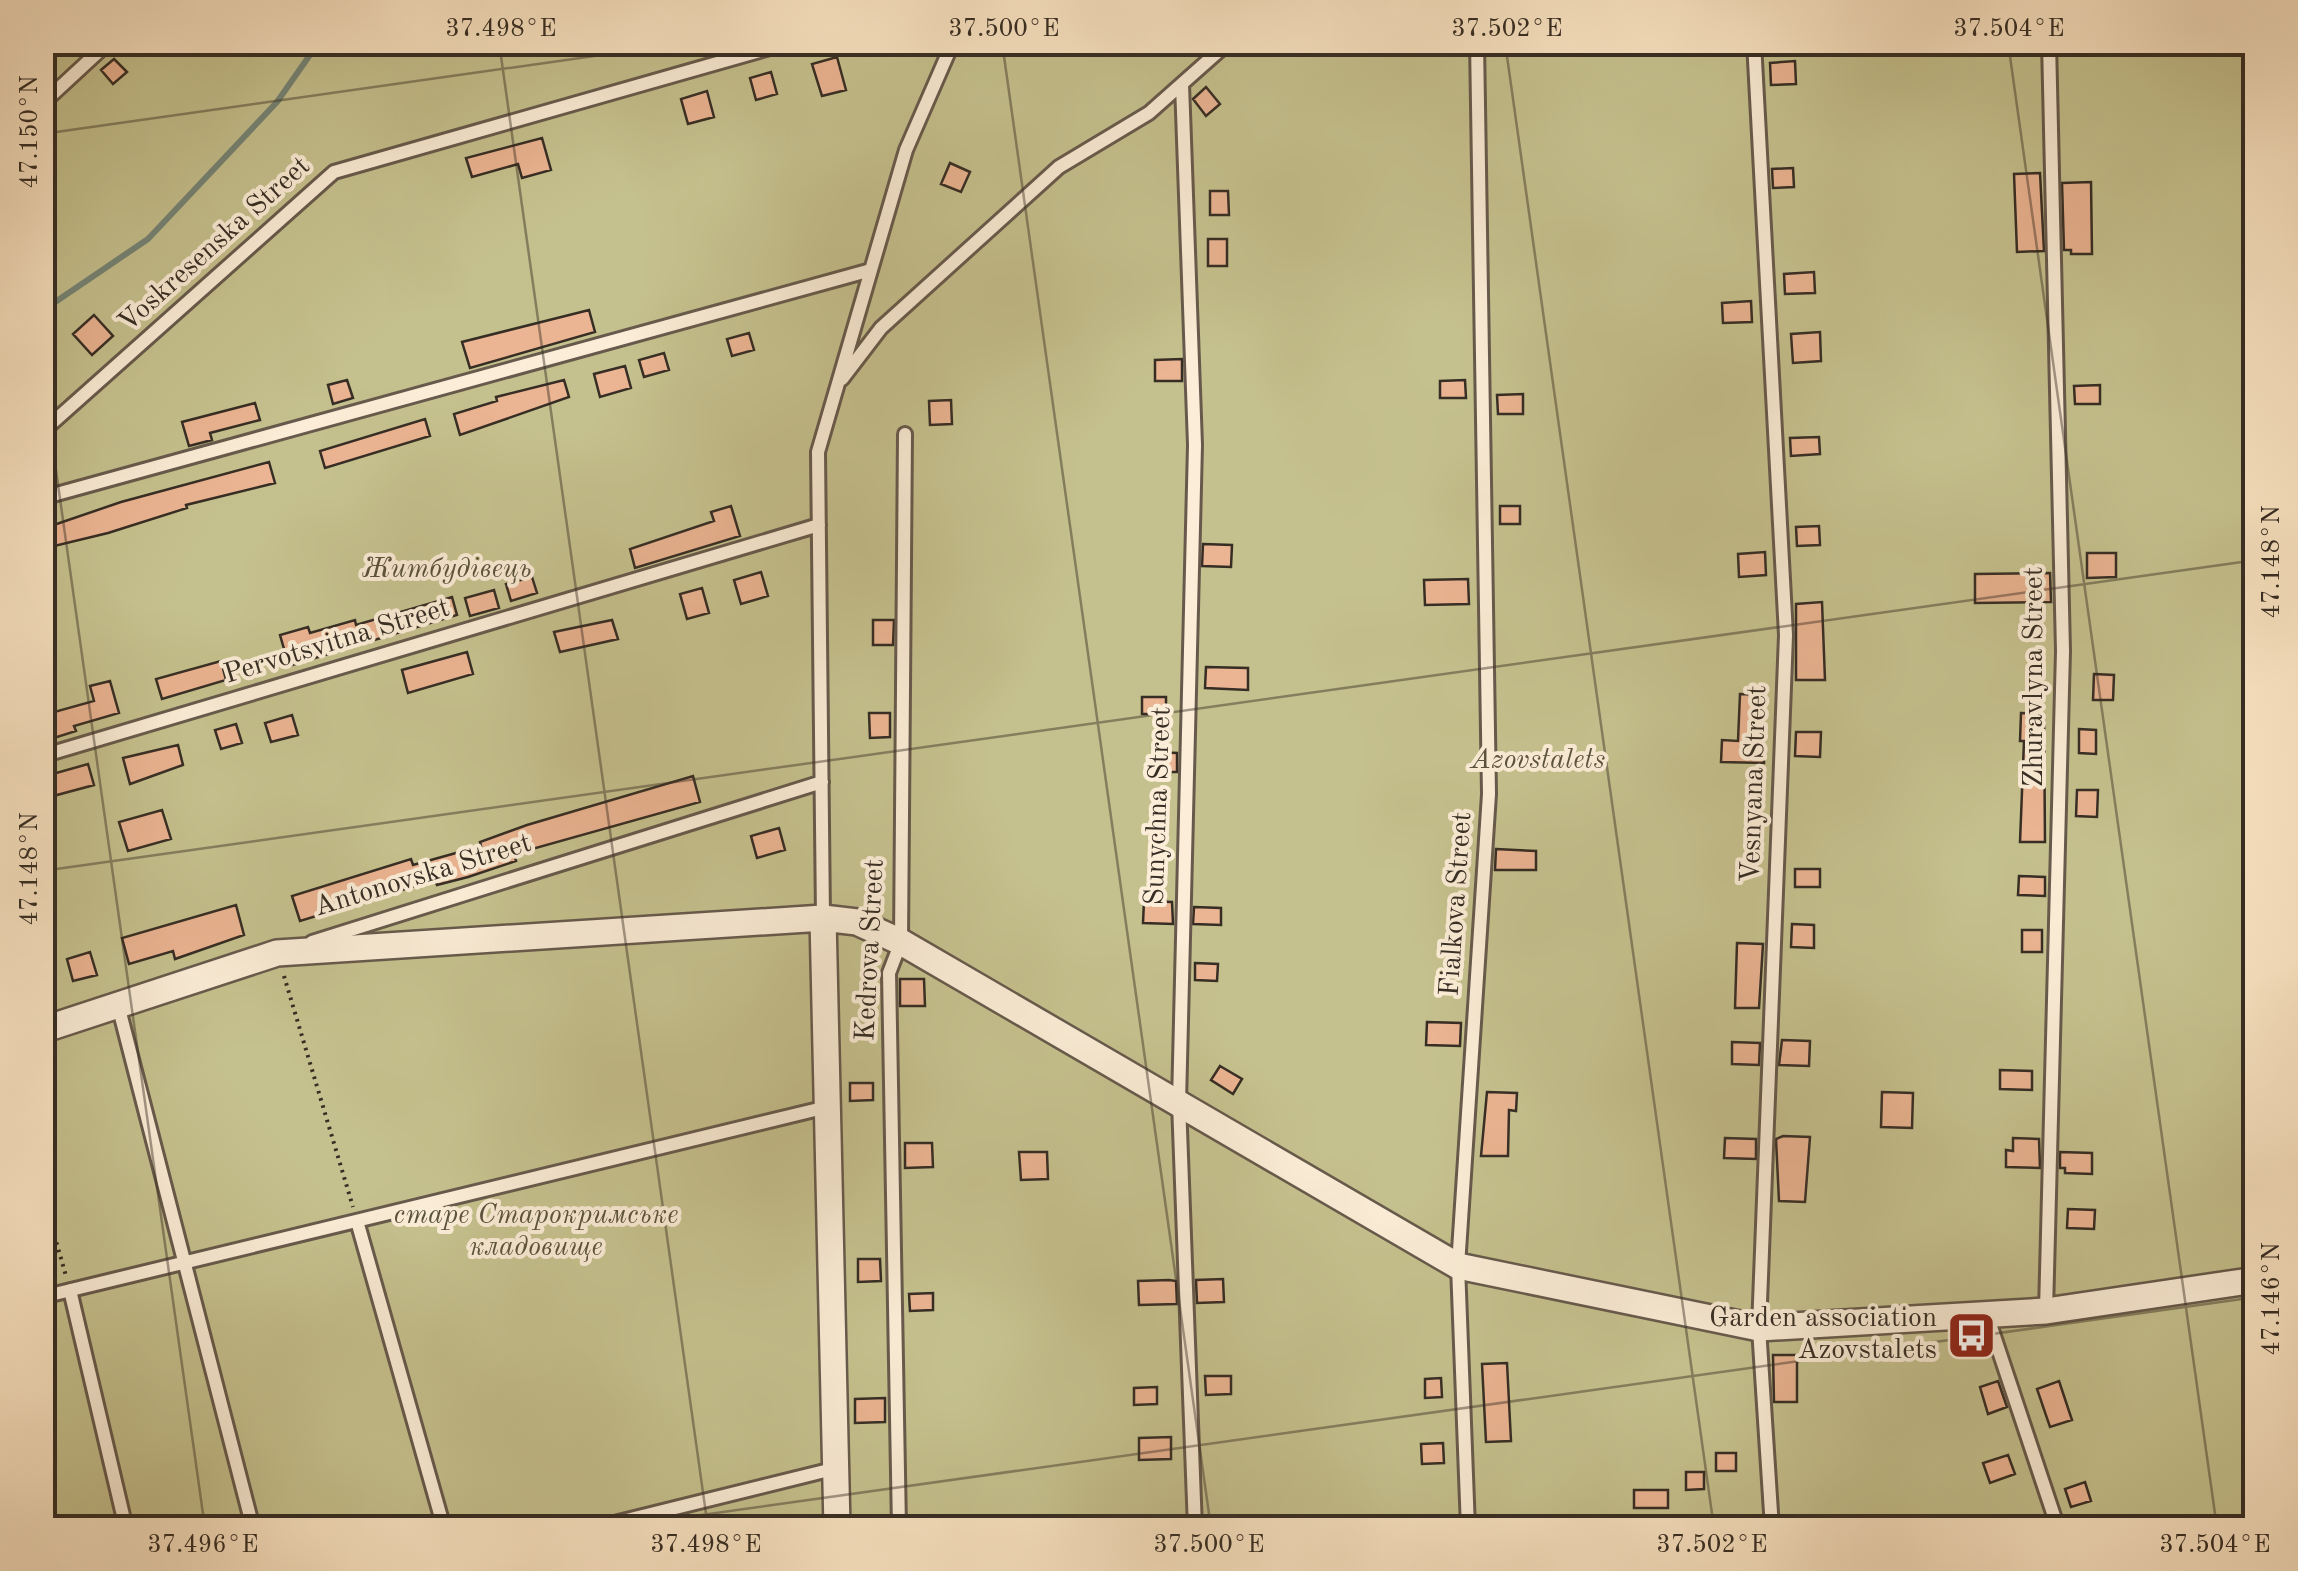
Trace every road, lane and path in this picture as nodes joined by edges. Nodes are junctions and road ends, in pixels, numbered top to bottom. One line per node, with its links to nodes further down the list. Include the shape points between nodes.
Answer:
1 (109, 42): 9 (lane)
2 (791, 42): 12 (lane, Voskresenska Street, via 334,172)
3 (953, 42): 10 (lane, via 906,150)
4 (1230, 42): 8 (lane)
5 (1478, 42): 28 (lane, Fialkova Street, via 1489,794)
6 (1754, 42): 34 (lane, Vesnyana Street, via 1786,635)
7 (2050, 42): 32 (lane, Zhuravlyna Street, via 2062,651)
8 (1182, 84): 11 (lane, via 1150,112 1059,166 881,328); 23 (lane, Sunychna Street, via 1195,445)
9 (42, 104)
10 (871, 270): 11 (lane); 14 (lane)
11 (838, 385): 15 (lane, via 818,452)
12 (42, 432)
13 (905, 434): 19 (lane, Kedrova Street)
14 (42, 498)
15 (819, 524): 16 (lane, Pervotsvitna Street); 17 (lane)
16 (42, 756)
17 (822, 782): 18 (lane); 20 (lane, Antonovska Street)
18 (823, 918): 19 (street, via 857,922); 20 (street); 24 (street)
19 (901, 942): 23 (street); 41 (lane, Kedrova Street, via 890,973)
20 (277, 954): 21 (street, Antonovska Street); 26 (path)
21 (118, 1005): 22 (street, Antonovska Street); 27 (lane)
22 (42, 1030)
23 (1179, 1104): 28 (street); 42 (lane, Sunychna Street)
24 (828, 1107): 26 (lane); 35 (street)
25 (42, 1192): 30 (path)
26 (357, 1221): 27 (lane); 38 (lane)
27 (182, 1263): 30 (lane); 37 (lane)
28 (1458, 1266): 34 (street); 43 (lane, Fialkova Street)
29 (2256, 1280): 32 (street)
30 (70, 1290): 31 (lane); 36 (lane)
31 (42, 1297)
32 (2046, 1312): 33 (street)
33 (1987, 1314): 34 (street); 45 (lane)
34 (1759, 1328): 44 (lane, Vesnyana Street)
35 (837, 1468): 39 (lane); 40 (street)
36 (126, 1528)
37 (253, 1528)
38 (444, 1528)
39 (594, 1528)
40 (837, 1528)
41 (900, 1528)
42 (1196, 1528)
43 (1468, 1528)
44 (1772, 1528)
45 (2058, 1528)

